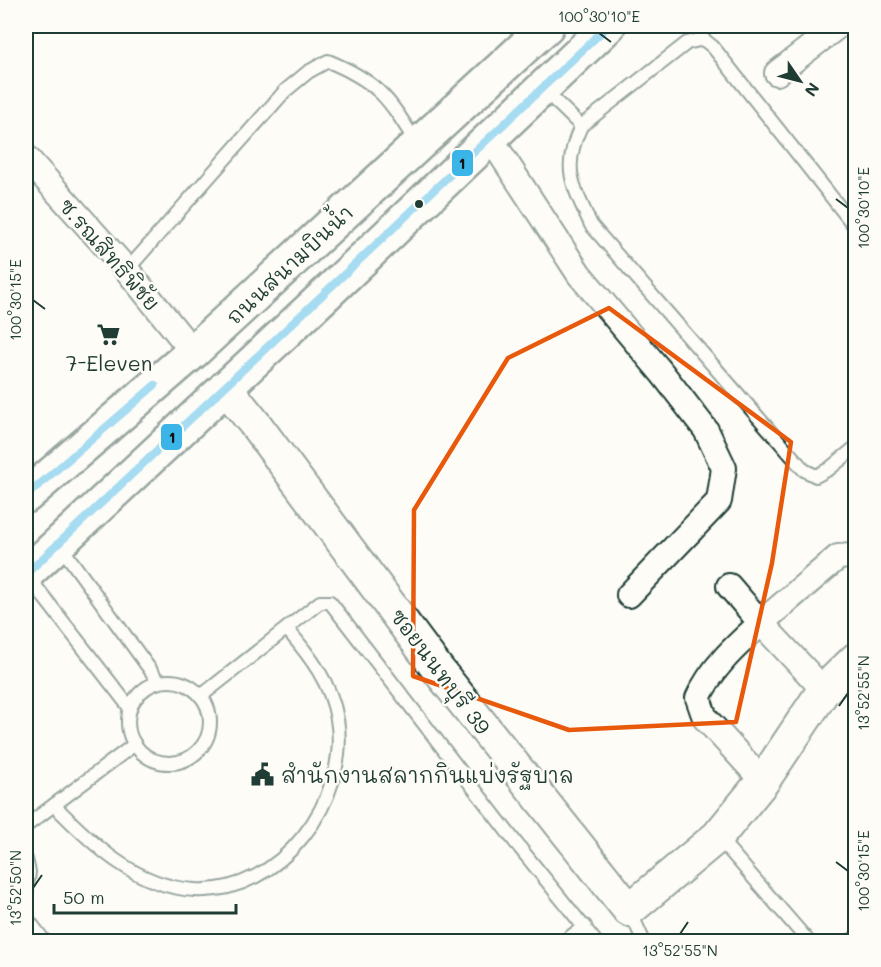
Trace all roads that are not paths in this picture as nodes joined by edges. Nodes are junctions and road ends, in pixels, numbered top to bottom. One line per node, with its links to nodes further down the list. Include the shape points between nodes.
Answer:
1 (547, 26): 8 (main road, ถนนสนามบินน้ำ)
2 (608, 26): 5 (main road)
3 (838, 26): 4 (street)
4 (777, 73)
5 (541, 87): 6 (lane); 7 (main road)
6 (581, 126): 10 (lane, via 687,42 703,39); 14 (lane, via 571,147 570,177 591,225 804,470 816,476)
7 (489, 136): 13 (main road); 20 (street, via 579,274 706,430 724,468 719,501)
8 (418, 145): 11 (lane, via 388,98 354,71 328,61 285,91); 12 (main road, ถนนสนามบินน้ำ)
9 (26, 157): 11 (street, ซ.รณสิทธิพิชัย)
10 (855, 228)
11 (127, 270): 12 (street, ซ.รณสิทธิพิชัย)
12 (193, 352): 15 (main road, ถนนสนามบินน้ำ)
13 (225, 387): 16 (main road); 35 (street, ซอยนนทบุรี 39, via 439,671)
14 (855, 447)
15 (26, 496)
16 (59, 543): 18 (main road); 24 (lane)
17 (855, 559): 21 (street, via 838,557)
18 (26, 574): 27 (lane)
19 (729, 586): 21 (street)
20 (629, 594)
21 (761, 623): 25 (street); 29 (street, via 706,679 698,698 705,718)
22 (287, 629): 26 (lane); 30 (lane, via 315,662 330,693 338,720 337,758 331,786 318,814 299,842 271,866 248,881 217,888 195,890 165,884 139,875 92,844); 37 (lane, via 320,602 330,602)
23 (855, 659): 25 (street)
24 (159, 682): 26 (lane, via 181,682); 27 (lane, via 136,697)
25 (824, 690): 29 (street)
26 (201, 696): 28 (lane, via 210,720 208,734 193,755 181,761 161,762 143,754)
27 (130, 708): 28 (lane, via 129,733)
28 (135, 744): 30 (lane)
29 (763, 781): 32 (street)
30 (54, 805): 31 (lane)
31 (26, 826)
32 (718, 836): 35 (street); 43 (lane)
33 (26, 859): 34 (lane)
34 (26, 896)
35 (629, 910): 42 (lane)
36 (26, 917): 39 (lane)
37 (585, 926): 40 (lane); 41 (lane)
38 (855, 937): 44 (lane)
39 (45, 942)
40 (563, 942)
41 (596, 942)
42 (644, 942)
43 (808, 942)
44 (850, 942)

